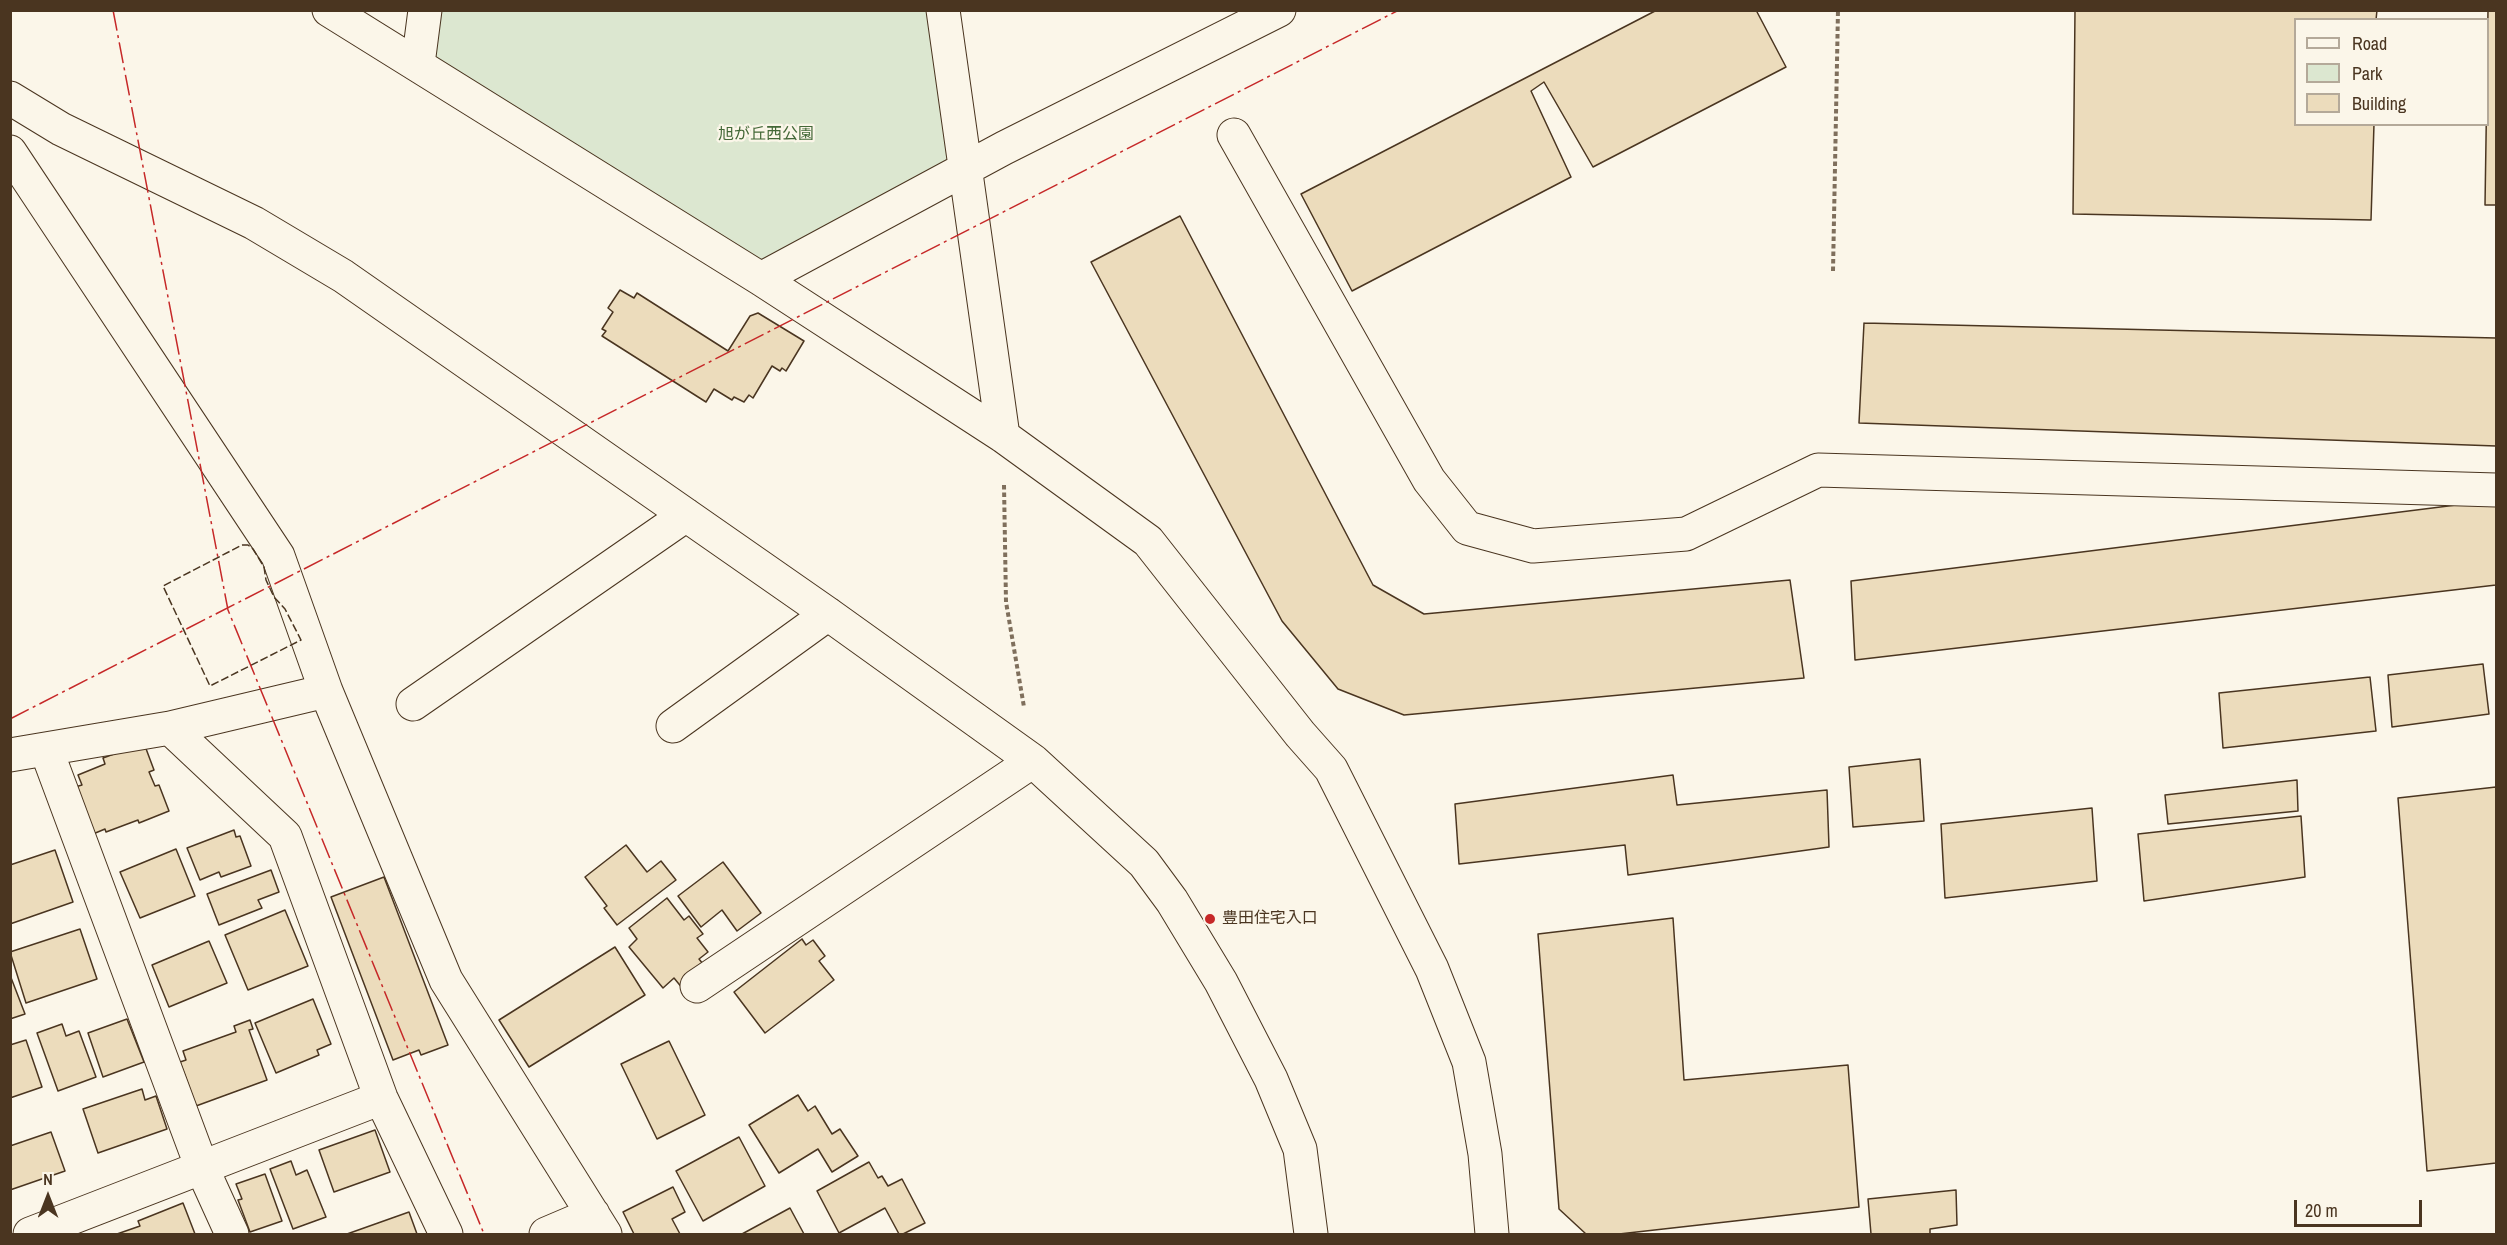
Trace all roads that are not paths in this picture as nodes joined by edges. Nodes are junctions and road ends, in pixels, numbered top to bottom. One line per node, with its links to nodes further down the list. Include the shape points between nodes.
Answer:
1 (329, 10): 5 (street)
2 (425, 10): 5 (street)
3 (943, 10): 9 (street)
4 (1279, 10): 9 (street)
5 (418, 64): 10 (street)
6 (10, 98): 13 (street, via 61,129 254,223 343,276)
7 (1234, 135): 12 (street, via 1430,480 1467,528 1533,546 1686,534 1818,470)
8 (10, 152): 15 (street, via 278,556)
9 (964, 169): 10 (street); 11 (street)
10 (761, 279): 11 (street)
11 (1003, 436): 31 (street, via 1148,541 1331,769 1432,969 1469,1062 1485,1154)
12 (2496, 490)
13 (686, 515): 14 (street); 16 (street)
14 (828, 614): 17 (street); 21 (street)
15 (326, 691): 18 (street); 25 (street, via 446,980)
16 (413, 704)
17 (673, 726)
18 (170, 728): 19 (street); 23 (street, via 285,836)
19 (46, 749): 20 (street); 24 (street)
20 (10, 755)
21 (1033, 761): 22 (street); 30 (street, via 1144,863 1221,982 1271,1079 1300,1149)
22 (697, 986)
23 (381, 1098): 24 (street); 28 (street)
24 (202, 1168): 26 (street); 27 (street)
25 (599, 1224): 29 (street)
26 (30, 1234)
27 (232, 1234)
28 (446, 1234)
29 (546, 1234)
30 (1311, 1234)
31 (1492, 1234)

